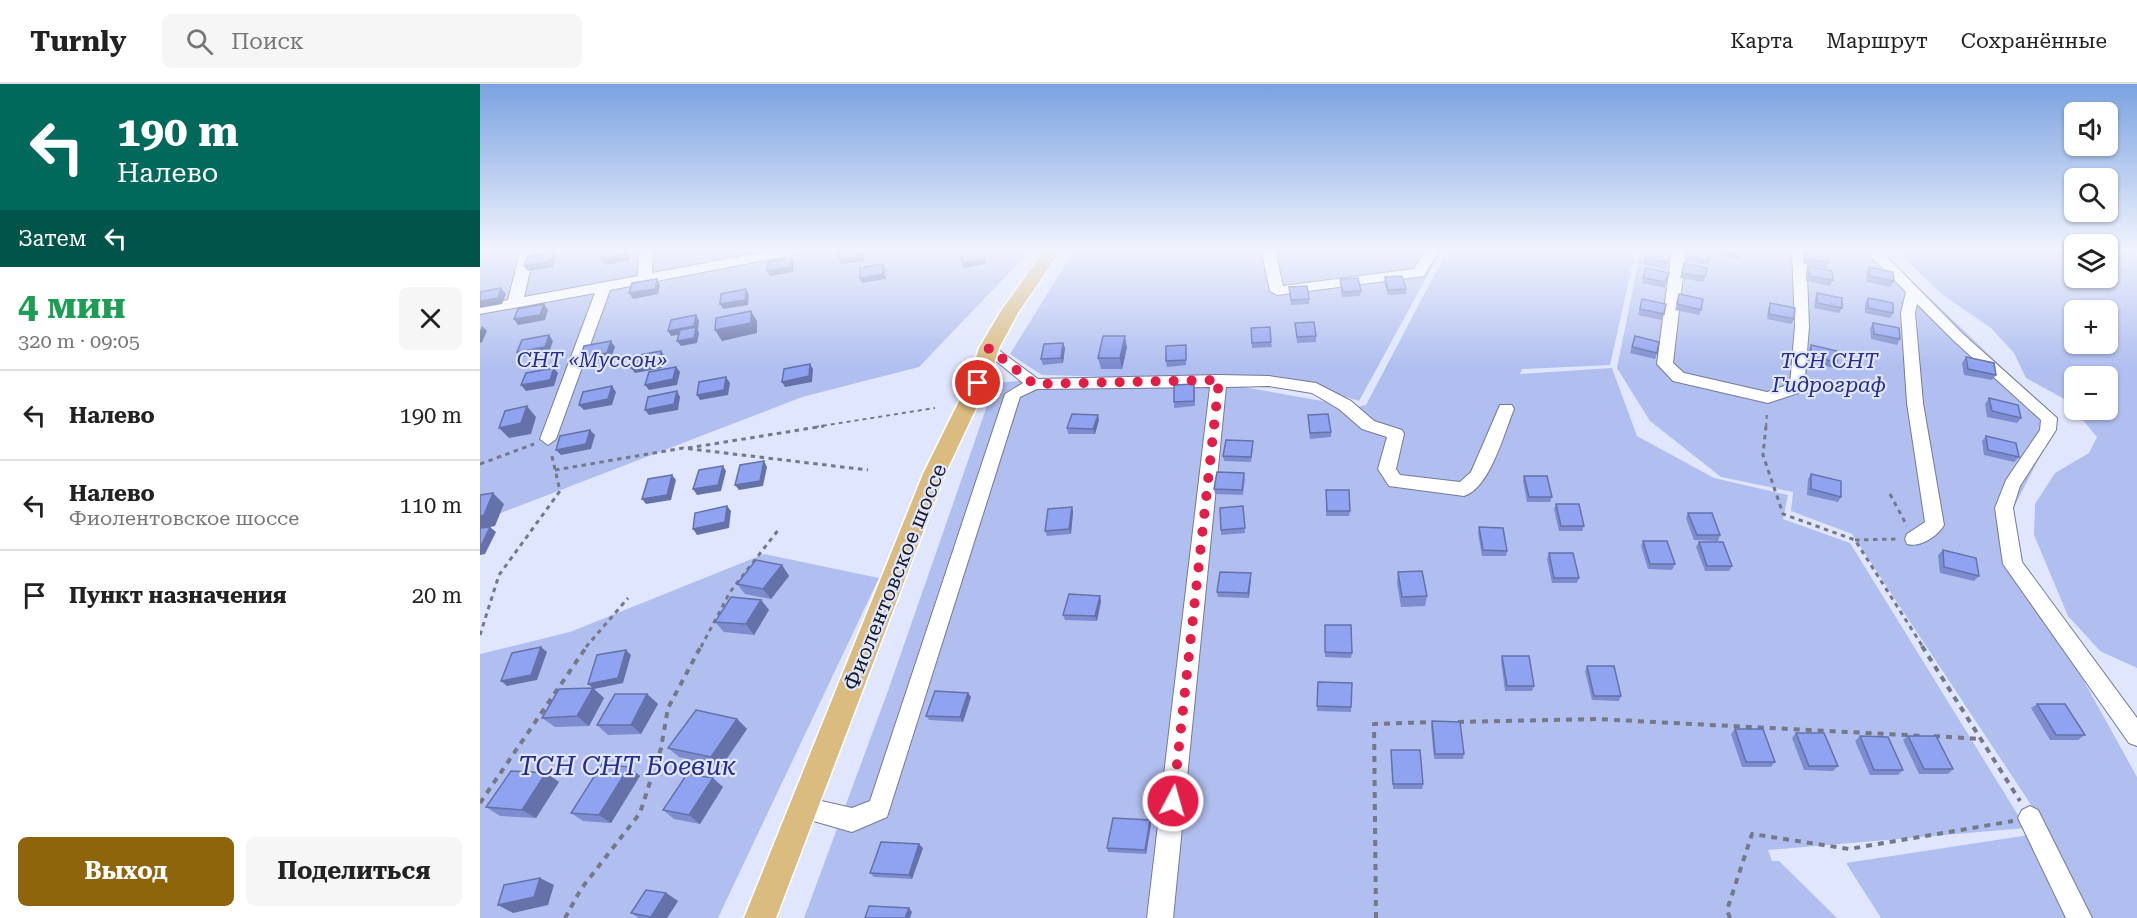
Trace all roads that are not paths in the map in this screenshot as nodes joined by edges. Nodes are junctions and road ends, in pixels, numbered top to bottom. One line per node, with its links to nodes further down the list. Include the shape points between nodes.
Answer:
1 (604, 287): 17 (lane)
2 (519, 288): 11 (lane)
3 (599, 288): 11 (lane)
4 (1026, 288): 13 (main road, Фиолентовское шоссе)
5 (1276, 288): 6 (lane, via 1277,291)
6 (1301, 288)
7 (1674, 288): 8 (lane, via 1665,364 1679,377 1768,398 1798,387)
8 (1801, 288)
9 (1909, 288): 10 (lane)
10 (1913, 292): 18 (lane, via 1908,313 1915,403 1935,525); 19 (lane, via 2049,418 2048,430 2012,485 2004,508 2013,564)
11 (515, 303): 12 (lane)
12 (480, 310)
13 (989, 348): 15 (lane); 20 (main road, Фиолентовское шоссе, via 978,383 934,474)
14 (1219, 380): 15 (lane); 16 (lane, via 1269,381 1316,388 1368,425 1396,434 1387,469 1395,481 1464,489 1478,475); 23 (lane)
15 (1034, 384): 20 (lane, via 1013,394 879,810 852,820)
16 (1506, 409)
17 (548, 439)
18 (1914, 538)
19 (2137, 736)
20 (804, 808): 22 (main road, Фиолентовское шоссе)
21 (2030, 818): 24 (lane)
22 (760, 918)
23 (1160, 918)
24 (2079, 918)

